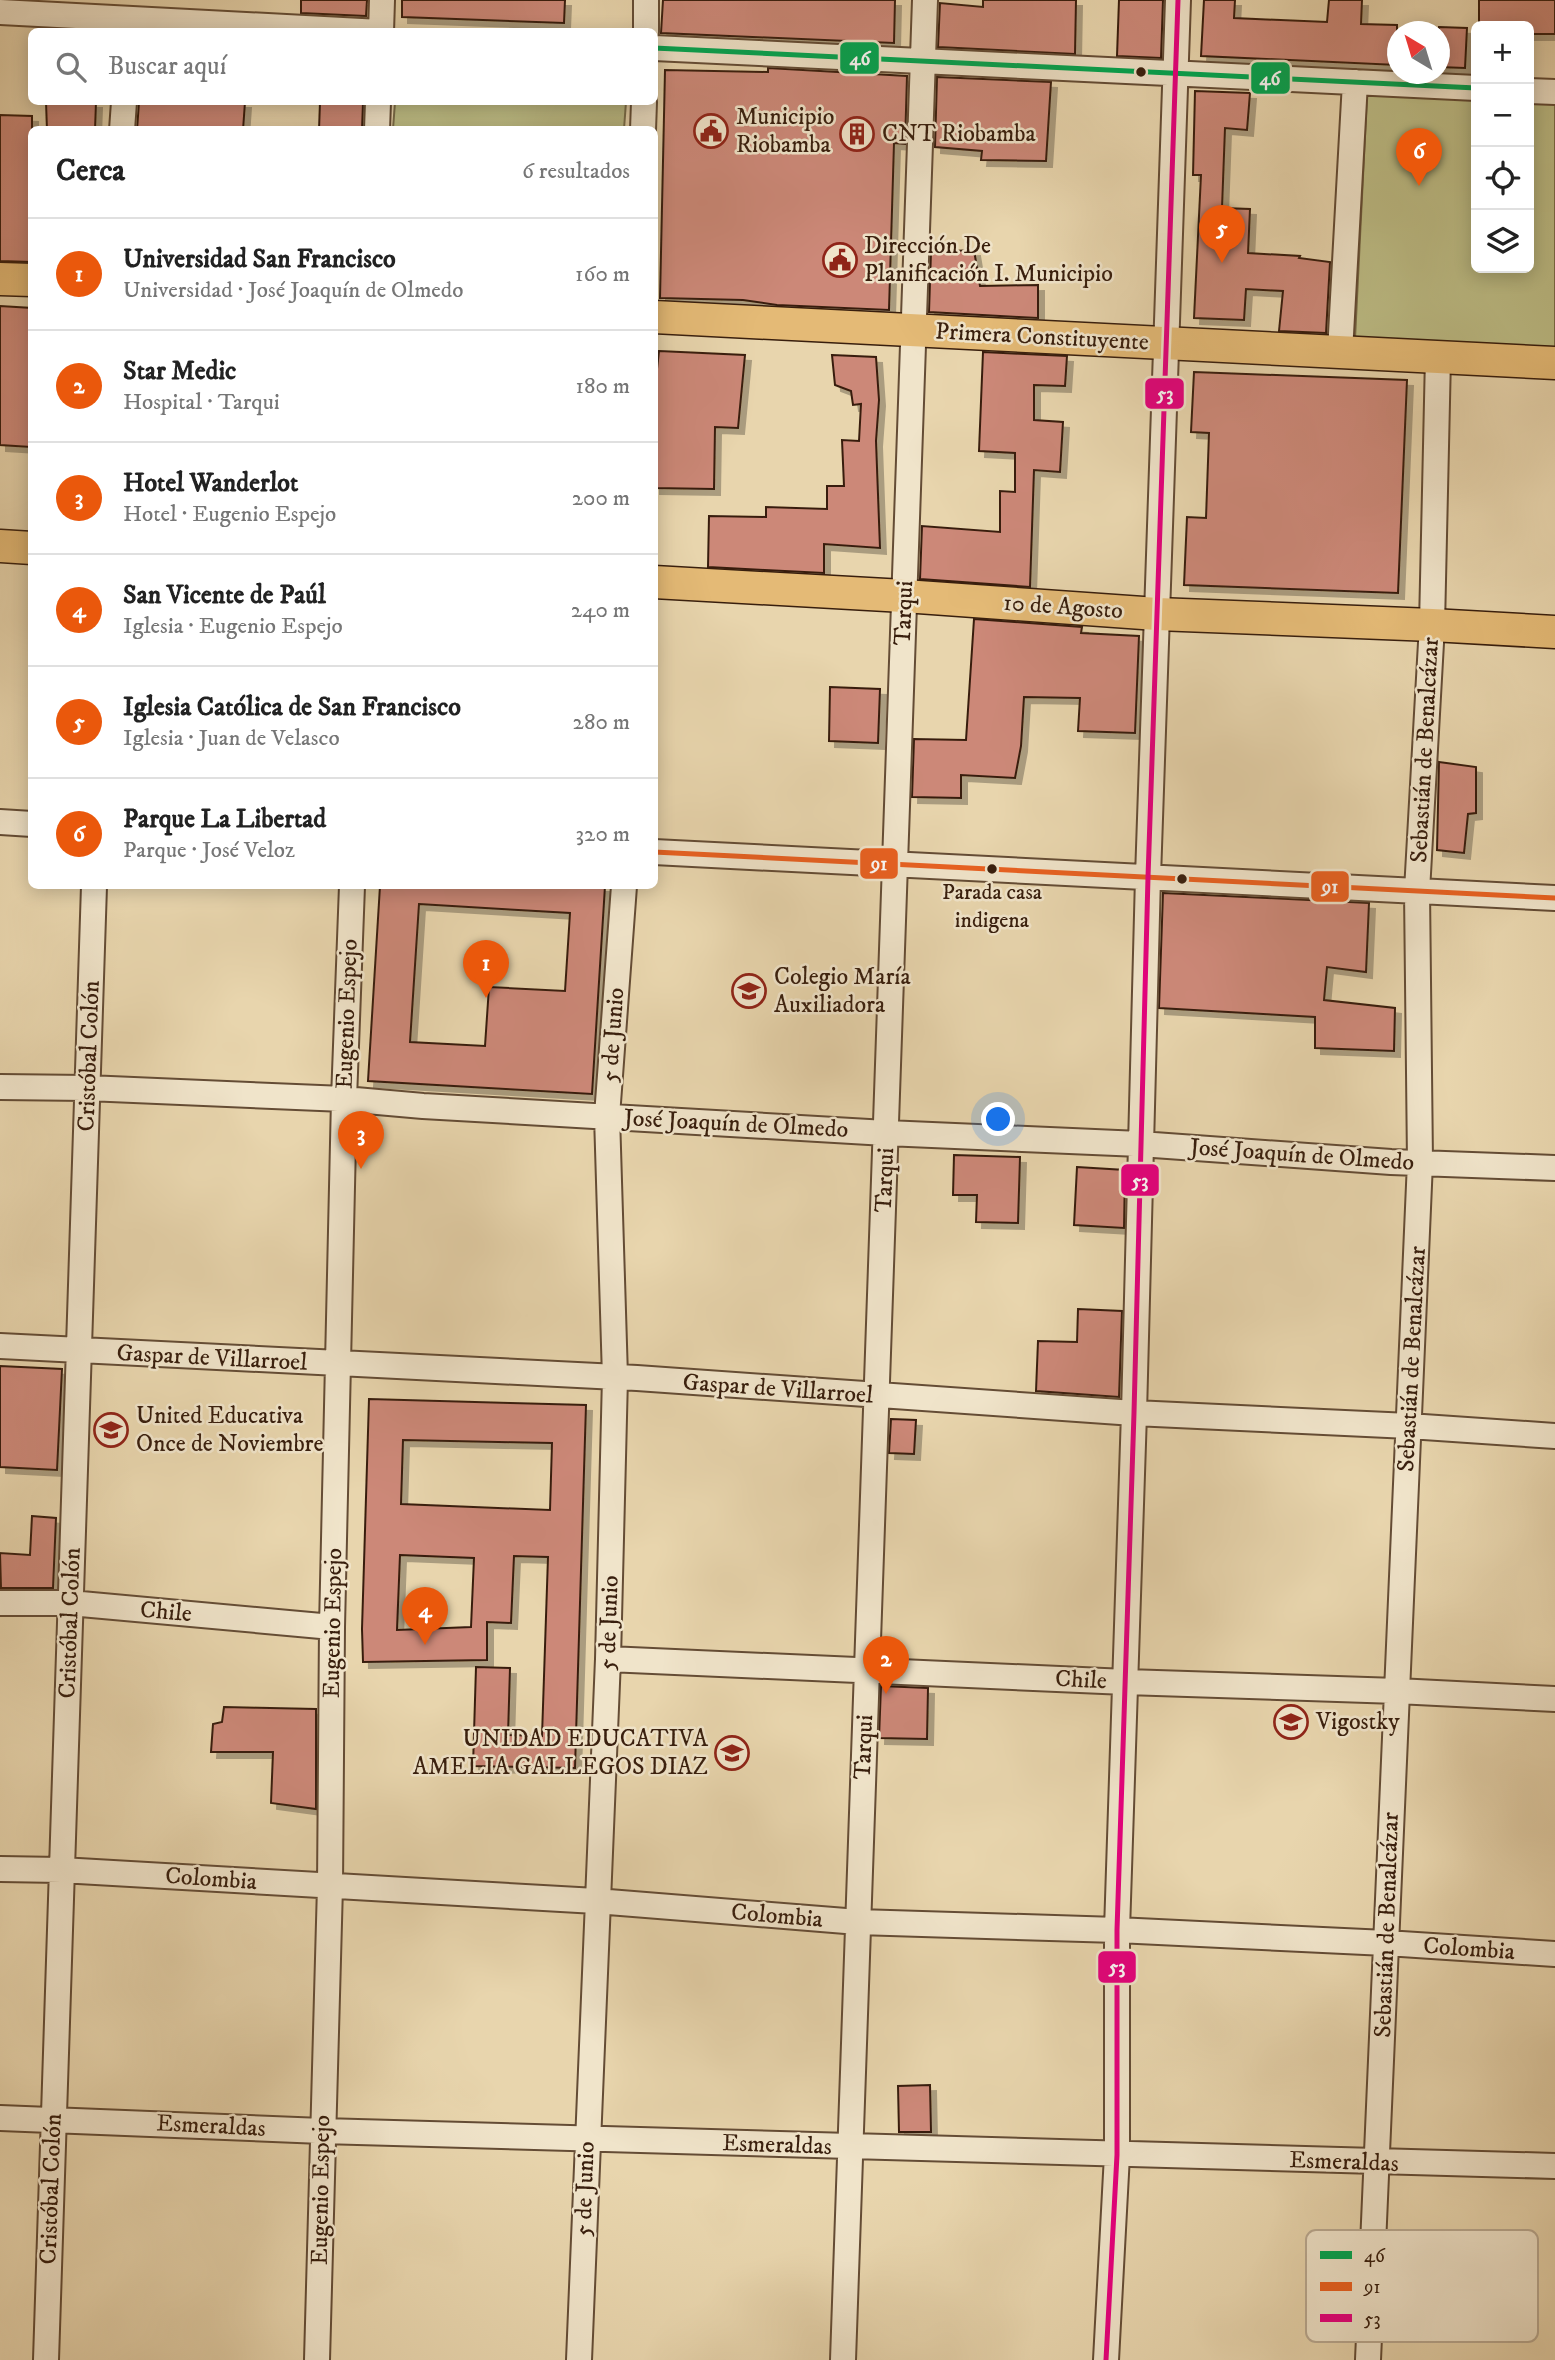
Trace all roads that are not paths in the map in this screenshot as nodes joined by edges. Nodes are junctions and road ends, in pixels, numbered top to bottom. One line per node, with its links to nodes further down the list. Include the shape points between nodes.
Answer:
1 (382, 0): 8 (street)
2 (646, 0): 9 (street)
3 (925, 0): 11 (street, Tarqui)
4 (1178, 0): 12 (street)
5 (0, 12): 6 (street)
6 (129, 17): 7 (street)
7 (314, 28)
8 (381, 28)
9 (646, 28)
10 (658, 48): 11 (street)
11 (923, 61): 12 (street); 26 (street, Tarqui)
12 (1176, 73): 13 (street); 27 (street)
13 (1355, 82): 14 (street); 28 (street)
14 (1471, 88)
15 (1534, 91): 16 (street)
16 (1555, 92)
17 (124, 105): 20 (street)
18 (378, 105): 21 (street)
19 (644, 105): 22 (street)
20 (122, 126)
21 (377, 126)
22 (643, 126)
23 (0, 279): 24 (main road)
24 (28, 280)
25 (658, 317): 26 (main road, Primera Constituyente)
26 (914, 330): 27 (main road, Primera Constituyente); 34 (street, Tarqui)
27 (1166, 344): 28 (main road, Primera Constituyente); 35 (street)
28 (1340, 352): 29 (main road, Primera Constituyente)
29 (1438, 357): 30 (main road, Primera Constituyente); 36 (street, Sebastián de Benalcázar)
30 (1555, 363)
31 (0, 547): 32 (main road)
32 (28, 548)
33 (658, 582): 34 (main road, 10 de Agosto)
34 (904, 596): 35 (main road, 10 de Agosto); 41 (street, Tarqui)
35 (1157, 614): 36 (main road, 10 de Agosto); 42 (street)
36 (1432, 625): 37 (main road, 10 de Agosto); 46 (street, Sebastián de Benalcázar)
37 (1555, 632)
38 (0, 822): 39 (street)
39 (28, 824)
40 (658, 852): 41 (street)
41 (896, 864): 42 (street); 52 (street, Tarqui)
42 (1148, 877): 46 (street); 53 (street)
43 (94, 889): 49 (street, Cristóbal Colón)
44 (352, 889): 50 (street, Eugenio Espejo)
45 (624, 889): 51 (street, 5 de Junio)
46 (1417, 891): 47 (street); 54 (street, Sebastián de Benalcázar)
47 (1555, 898)
48 (0, 1087): 49 (street, José Joaquín de Olmedo)
49 (87, 1088): 50 (street, José Joaquín de Olmedo); 57 (street, Cristóbal Colón)
50 (344, 1099): 51 (street, José Joaquín de Olmedo); 58 (street, Eugenio Espejo)
51 (607, 1116): 52 (street, José Joaquín de Olmedo); 59 (street, 5 de Junio)
52 (886, 1133): 53 (street, José Joaquín de Olmedo); 60 (street, Tarqui)
53 (1140, 1144): 54 (street, José Joaquín de Olmedo); 61 (street)
54 (1420, 1162): 55 (street, José Joaquín de Olmedo); 62 (street, Sebastián de Benalcázar)
55 (1555, 1168)
56 (0, 1346): 57 (street, Gaspar de Villarroel)
57 (80, 1351): 58 (street, Gaspar de Villarroel); 65 (street, Cristóbal Colón)
58 (338, 1364): 59 (street, Gaspar de Villarroel); 66 (street, Eugenio Espejo)
59 (615, 1377): 60 (street, Gaspar de Villarroel); 67 (street, 5 de Junio)
60 (877, 1396): 61 (street, Gaspar de Villarroel); 68 (street, Tarqui)
61 (1135, 1413): 62 (street, Gaspar de Villarroel); 69 (street)
62 (1409, 1426): 63 (street, Gaspar de Villarroel); 70 (street, Sebastián de Benalcázar)
63 (1555, 1436)
64 (0, 1603): 65 (street, Chile)
65 (70, 1603): 66 (street, Chile); 73 (street, Cristóbal Colón)
66 (332, 1627): 74 (street, Eugenio Espejo)
67 (608, 1659): 68 (street, Chile); 75 (street, 5 de Junio)
68 (866, 1670): 69 (street, Chile); 76 (street, Tarqui)
69 (1126, 1682): 70 (street, Chile); 77 (street)
70 (1396, 1690): 71 (street, Chile); 78 (street, Sebastián de Benalcázar)
71 (1555, 1699)
72 (0, 1869): 73 (street, Colombia)
73 (61, 1870): 74 (street, Colombia); 81 (street, Cristóbal Colón)
74 (330, 1886): 75 (street, Colombia); 82 (street, Eugenio Espejo)
75 (596, 1901): 76 (street, Colombia); 83 (street, 5 de Junio)
76 (858, 1922): 77 (street, Colombia); 84 (street, Tarqui)
77 (1117, 1930): 78 (street, Colombia); 85 (street)
78 (1386, 1943): 79 (street, Colombia); 86 (street, Sebastián de Benalcázar)
79 (1555, 1954)
80 (0, 2118): 81 (street, Esmeraldas)
81 (53, 2119): 82 (street, Esmeraldas); 90 (street, Cristóbal Colón)
82 (322, 2131): 83 (street, Esmeraldas); 91 (street, Eugenio Espejo)
83 (587, 2139): 84 (street, Esmeraldas); 92 (street, 5 de Junio)
84 (849, 2147): 85 (street, Esmeraldas); 93 (street, Tarqui)
85 (1117, 2155): 86 (street, Esmeraldas); 94 (street)
86 (1376, 2163): 87 (street, Esmeraldas); 88 (street, Sebastián de Benalcázar)
87 (1555, 2166)
88 (1373, 2230)
89 (1369, 2342): 95 (street, Sebastián de Benalcázar)
90 (46, 2360)
91 (317, 2360)
92 (579, 2360)
93 (843, 2360)
94 (1106, 2360)
95 (1368, 2360)

